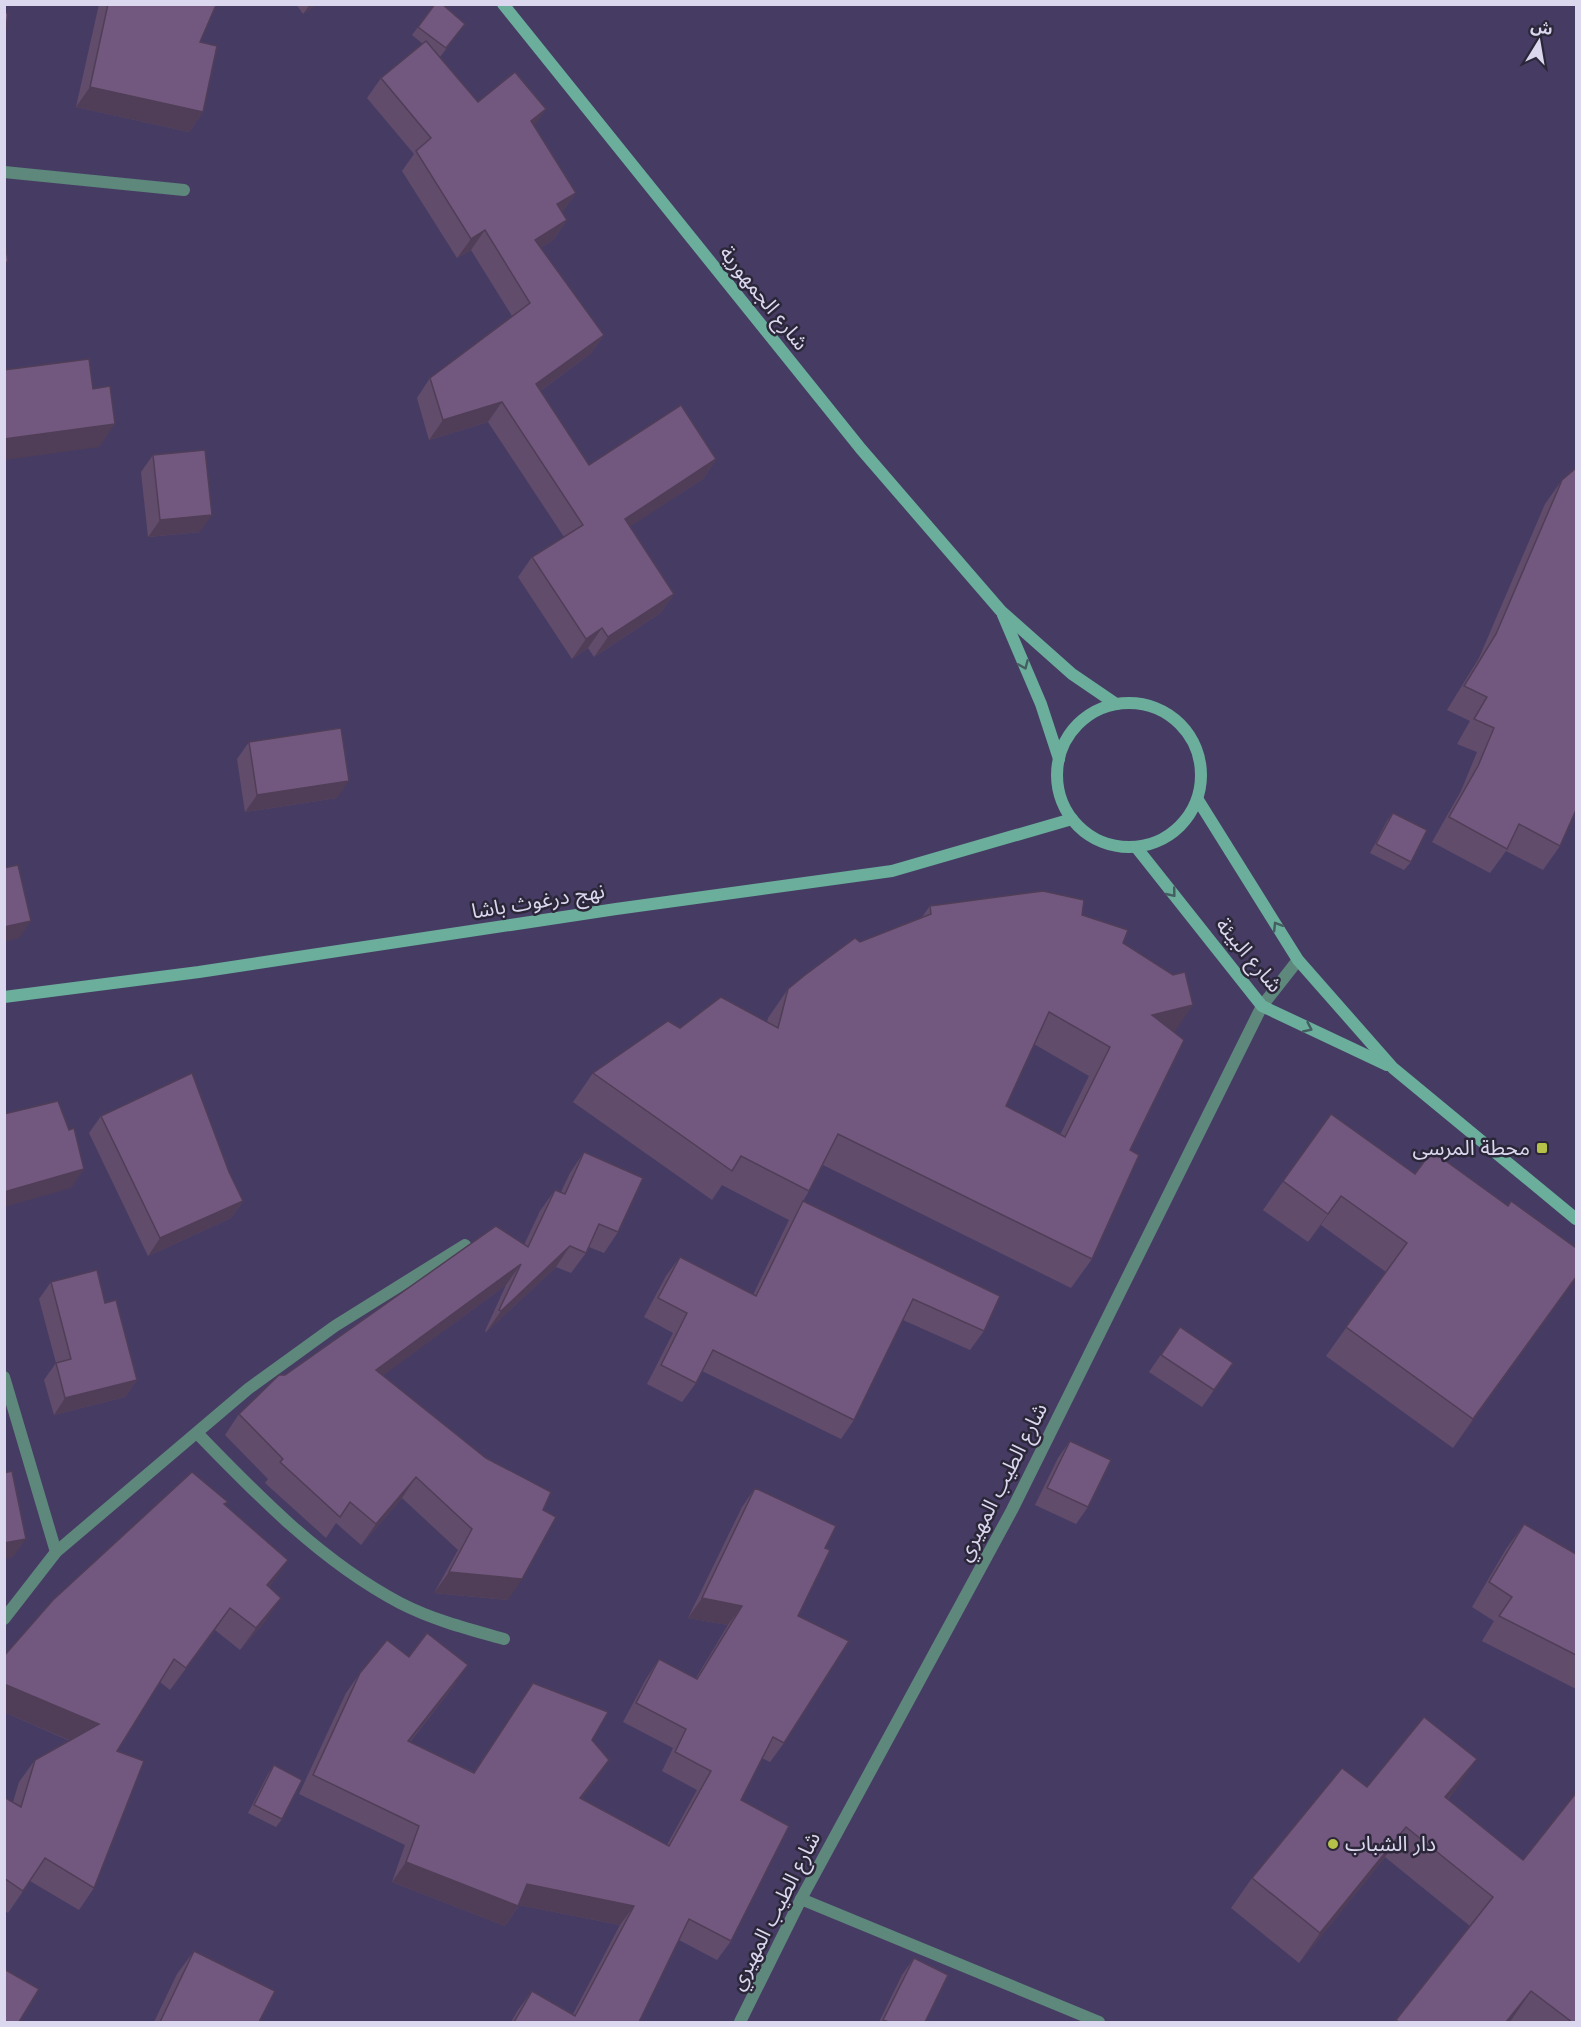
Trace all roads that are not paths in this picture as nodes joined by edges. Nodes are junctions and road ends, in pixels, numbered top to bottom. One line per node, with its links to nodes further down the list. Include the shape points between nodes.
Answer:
1 (503, 4): 4 (main road, شارع الجمهورية, via 861,449)
2 (4, 172): 3 (street)
3 (184, 190)
4 (1001, 611): 5 (main road, شارع الجمهورية, via 1072,674); 6 (main road, شارع الجمهورية, one-way to 6, via 1041,704)
5 (1116, 704): 6 (main road, via 1079,723 1066,739); 7 (main road, via 1142,704 1165,712 1185,728 1201,762)
6 (1059, 759): 8 (main road, via 1057,780)
7 (1198, 800): 9 (main road, via 1173,833); 10 (main road, شارع البيئة, one-way to 7)
8 (1072, 819): 9 (main road, via 1090,836 1112,845); 11 (main road, نهج درغوث باشا, via 892,871)
9 (1136, 847): 12 (main road, شارع البيئة, one-way to 12)
10 (1298, 960): 12 (street, شارع الطيب المهيري); 13 (main road, شارع البيئة)
11 (4, 997)
12 (1262, 1006): 13 (main road, شارع البيئة, one-way to 13); 21 (street, شارع الطيب المهيري, via 1012,1510)
13 (1393, 1068): 14 (main road, شارع البيئة)
14 (1576, 1219)
15 (465, 1245): 17 (street, via 293,1355)
16 (4, 1377): 18 (street)
17 (197, 1433): 18 (street); 20 (street, via 302,1533 365,1582 424,1614)
18 (56, 1552): 19 (street)
19 (4, 1619)
20 (504, 1639)
21 (801, 1899): 22 (street, شارع الطيب المهيري); 23 (street)
22 (740, 2022)
23 (1099, 2022)

